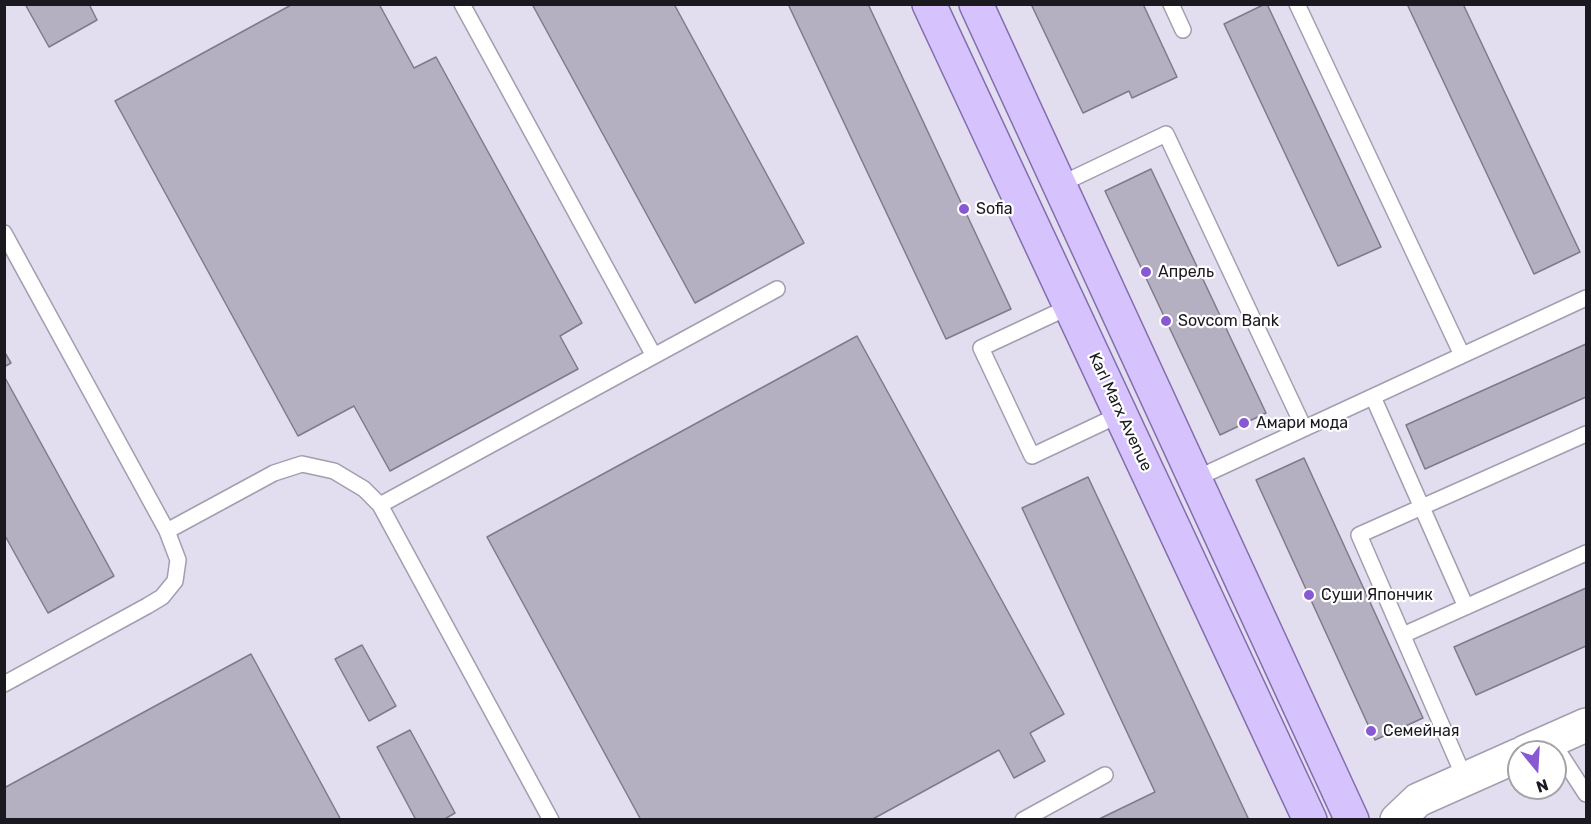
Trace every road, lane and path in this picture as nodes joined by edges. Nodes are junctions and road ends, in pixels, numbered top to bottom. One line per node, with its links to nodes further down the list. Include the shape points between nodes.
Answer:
1 (462, 4): 13 (lane)
2 (929, 4): 11 (main road, Karl Marx Avenue)
3 (976, 4): 7 (main road)
4 (1171, 4): 6 (lane)
5 (1297, 4): 12 (lane)
6 (1183, 30)
7 (1059, 185): 16 (lane, via 1166,134); 18 (main road)
8 (4, 233): 21 (lane)
9 (777, 289): 13 (lane)
10 (1587, 298): 12 (lane)
11 (1071, 306): 15 (main road, Karl Marx Avenue); 15 (lane, via 981,348 1032,456)
12 (1462, 355): 14 (lane)
13 (654, 356): 19 (lane)
14 (1372, 397): 16 (lane); 20 (lane)
15 (1121, 414): 35 (main road, Karl Marx Avenue)
16 (1304, 428): 18 (lane)
17 (1587, 434): 20 (lane)
18 (1195, 479): 36 (main road)
19 (380, 505): 21 (lane, via 364,489 334,471 302,464 274,473); 33 (lane)
20 (1422, 508): 23 (lane); 24 (lane, via 1359,536)
21 (167, 531): 25 (lane, via 178,560 174,581 162,597)
22 (1587, 553): 23 (lane)
23 (1466, 607): 24 (lane)
24 (1403, 635): 31 (lane)
25 (4, 684)
26 (1587, 725): 27 (main road)
27 (1552, 740)
28 (1507, 760): 31 (main road)
29 (1567, 774): 32 (lane)
30 (1105, 775): 34 (lane)
31 (1464, 779): 37 (main road, via 1418,800)
32 (1587, 794)
33 (551, 819)
34 (1023, 819)
35 (1310, 819)
36 (1352, 819)
37 (1397, 819)

